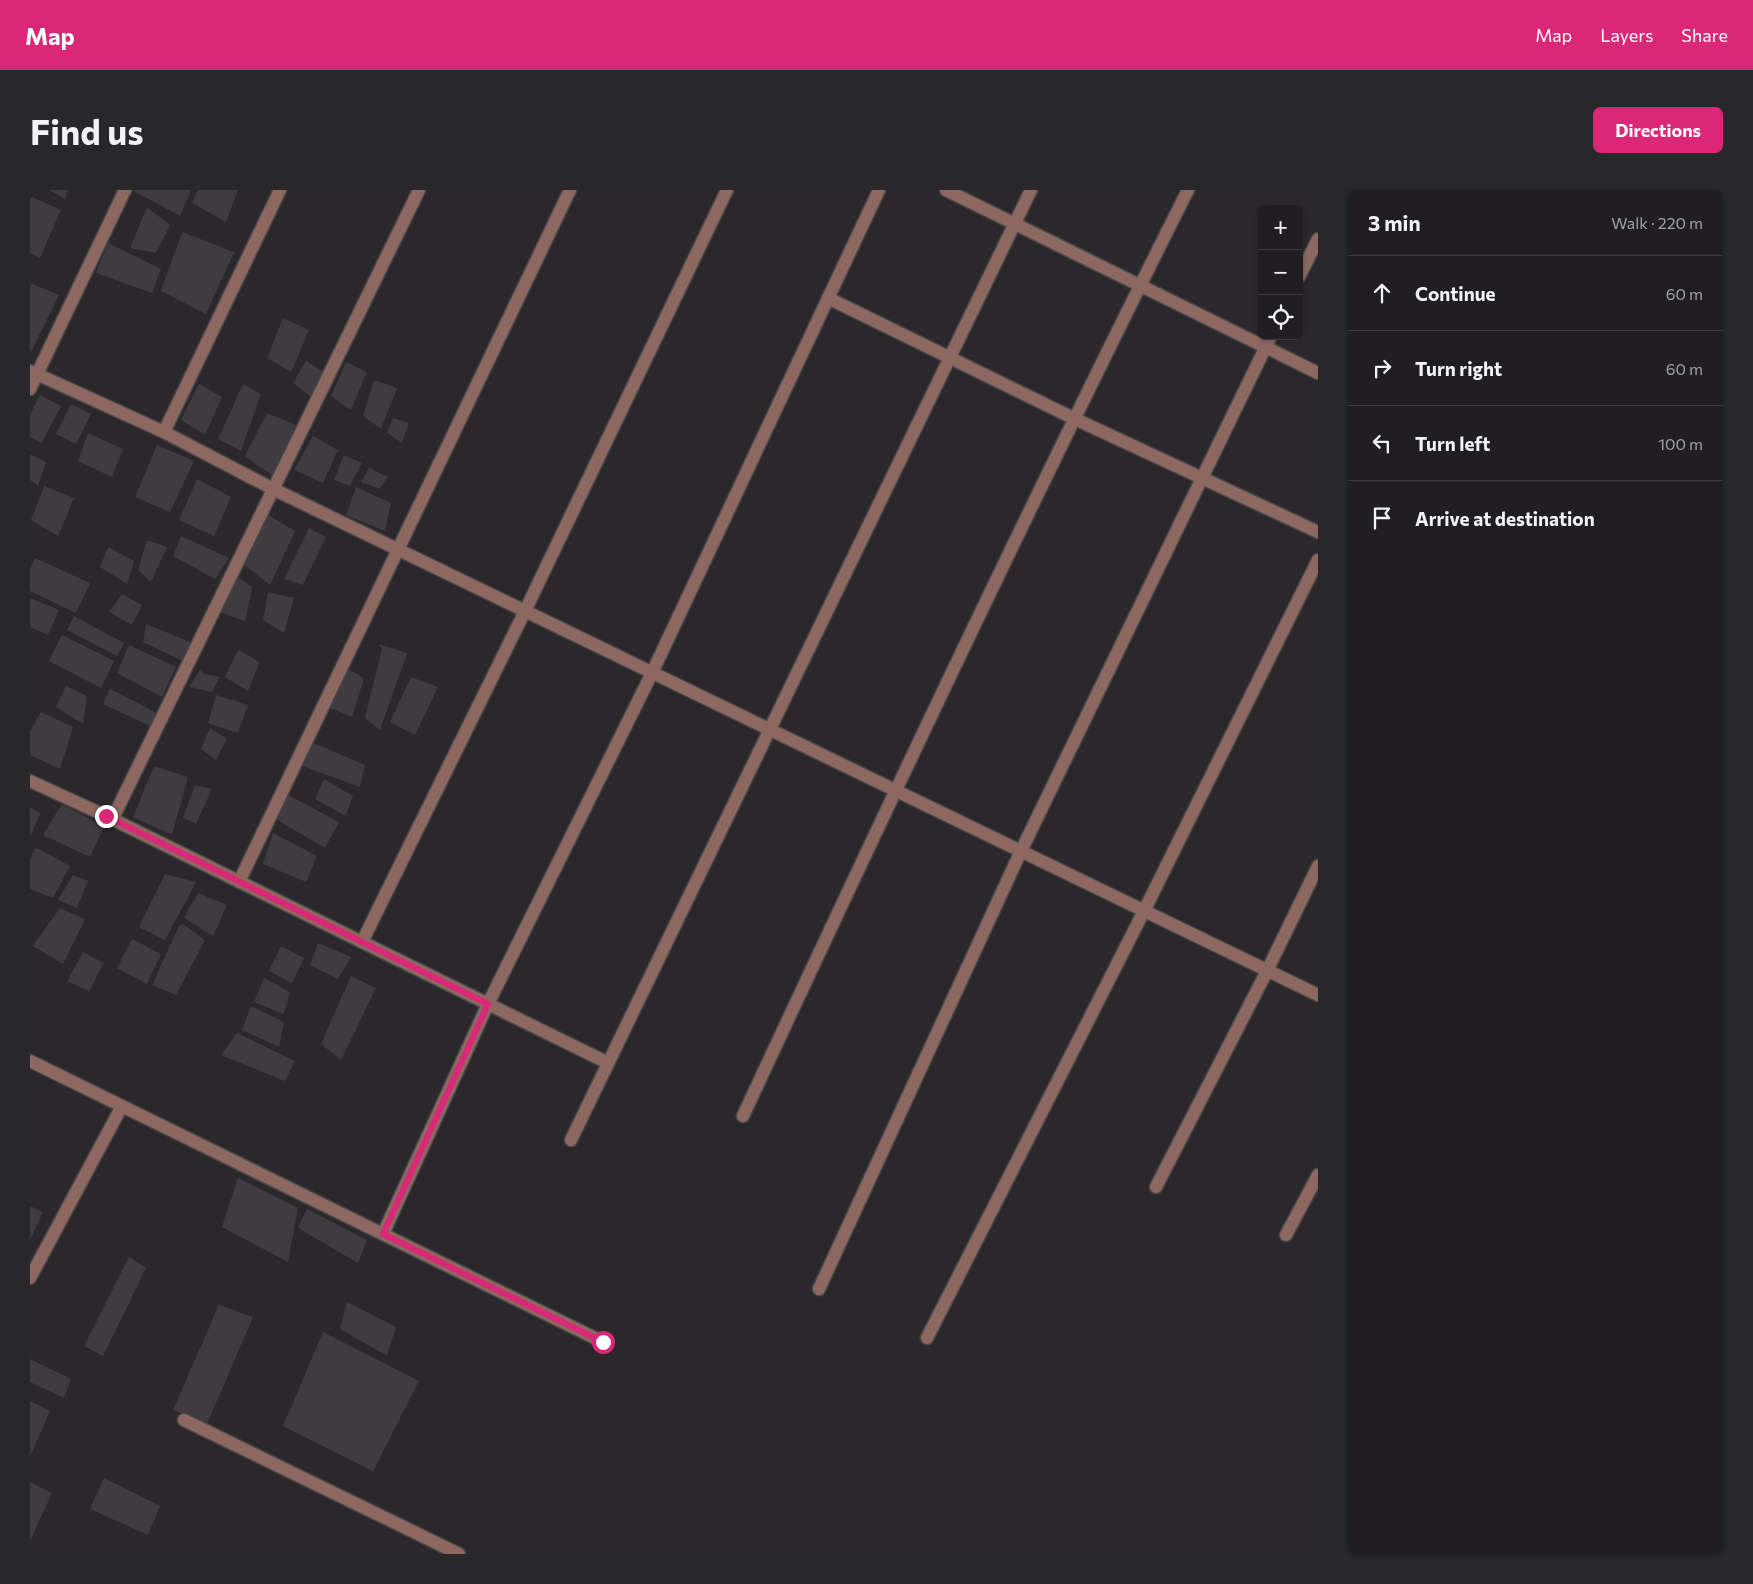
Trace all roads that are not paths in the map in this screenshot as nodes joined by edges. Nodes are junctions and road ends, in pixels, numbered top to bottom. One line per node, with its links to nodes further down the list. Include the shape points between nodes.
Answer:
1 (125, 190): 17 (street)
2 (280, 190): 21 (street)
3 (419, 190): 23 (street)
4 (570, 190): 25 (street)
5 (727, 190): 27 (street)
6 (879, 190): 14 (street)
7 (946, 190): 10 (street)
8 (1031, 190): 10 (street)
9 (1188, 190): 13 (street)
10 (1015, 224): 13 (street); 16 (street)
11 (1318, 239): 12 (street)
12 (1303, 269)
13 (1140, 286): 15 (street); 20 (street)
14 (828, 298): 16 (street); 28 (street)
15 (1268, 342): 18 (street); 22 (street)
16 (950, 358): 20 (street); 29 (street)
17 (34, 372): 19 (street); 21 (street)
18 (1318, 373)
19 (30, 389)
20 (1075, 419): 22 (street); 31 (street)
21 (164, 432): 23 (street)
22 (1202, 479): 24 (street); 33 (street)
23 (273, 489): 25 (street); 32 (street)
24 (1318, 532)
25 (399, 550): 27 (street); 35 (street)
26 (1318, 560): 36 (street)
27 (525, 611): 28 (street); 37 (street)
28 (652, 673): 29 (street); 40 (street)
29 (770, 730): 31 (street); 42 (street)
30 (30, 780): 32 (street)
31 (895, 790): 33 (street); 44 (street)
32 (112, 820): 35 (street)
33 (1021, 851): 36 (street); 51 (street)
34 (1318, 866): 38 (street)
35 (239, 882): 37 (street)
36 (1144, 911): 38 (street); 52 (street)
37 (362, 942): 40 (street)
38 (1267, 971): 39 (street); 47 (street)
39 (1318, 995)
40 (488, 1004): 42 (street); 48 (street)
41 (30, 1061): 43 (street)
42 (608, 1063): 45 (street)
43 (122, 1106): 48 (street); 50 (street)
44 (743, 1116)
45 (570, 1140)
46 (1318, 1175): 49 (street)
47 (1156, 1187)
48 (383, 1234): 53 (street)
49 (1286, 1235)
50 (30, 1278)
51 (819, 1289)
52 (927, 1338)
53 (603, 1342)
54 (184, 1420): 55 (street)
55 (459, 1554)

